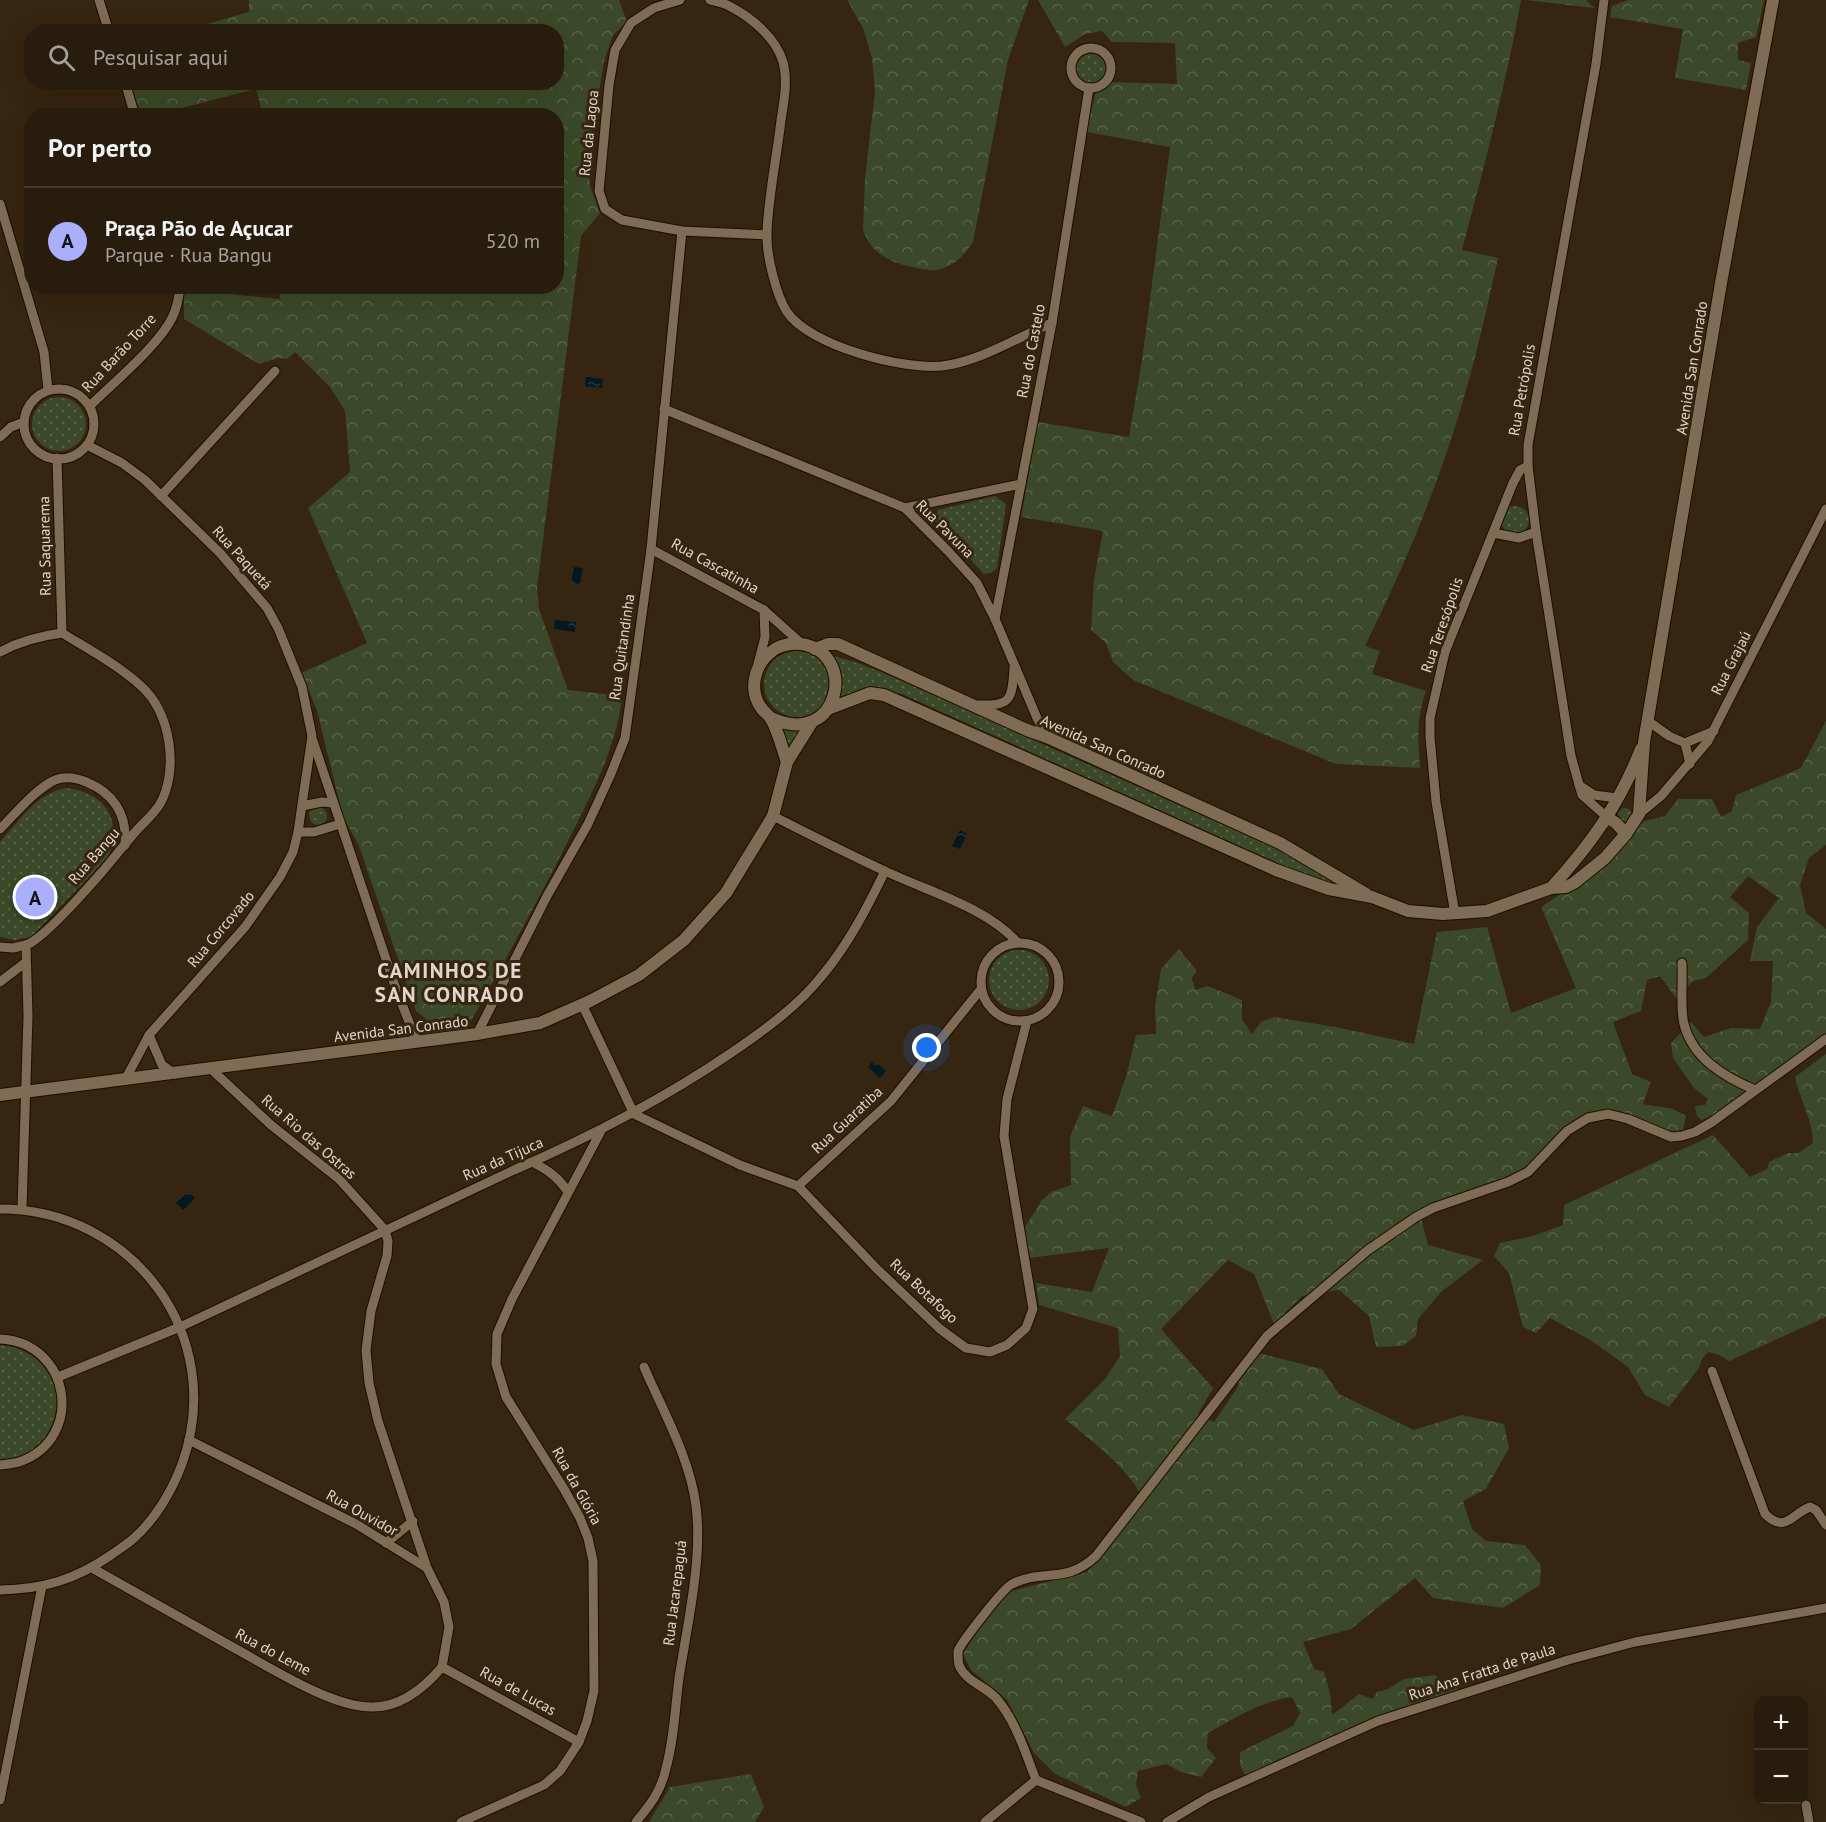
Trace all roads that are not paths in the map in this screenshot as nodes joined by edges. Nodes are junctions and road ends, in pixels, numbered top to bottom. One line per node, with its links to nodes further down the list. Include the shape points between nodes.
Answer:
1 (99, 0): 6 (street)
2 (680, 0): 12 (street, Rua da Lagoa, via 654,8 631,24 615,50 599,191 605,209 622,220)
3 (710, 0): 13 (street, via 730,6 766,31 783,61 785,90)
4 (1605, 0): 27 (street, Rua Petrópolis, via 1528,445)
5 (1773, 0): 46 (street, Avenida San Conrado)
6 (107, 24)
7 (1089, 88): 7 (street, via 1103,85 1111,73 1109,58 1090,48 1077,54 1071,68 1076,81); 18 (street, Rua do Castelo)
8 (127, 90): 9 (street)
9 (133, 108)
10 (0, 204): 11 (street)
11 (9, 231): 14 (street); 15 (street)
12 (682, 231): 13 (street, Rua da Lagoa); 22 (street, Rua Quitandinha)
13 (766, 235): 18 (street, via 778,290 788,312 808,332 840,347 902,365 941,366 983,354)
14 (0, 239)
15 (24, 283)
16 (27, 294): 20 (street, via 44,352)
17 (179, 294): 21 (street, Rua Barão Torre, via 172,318 155,341)
18 (1052, 323): 28 (street, Rua do Castelo)
19 (274, 371): 29 (street)
20 (48, 390): 21 (street, via 67,389); 23 (street, via 31,403)
21 (90, 406): 25 (street, via 94,426)
22 (664, 409): 30 (street, Rua Pavuna); 34 (street, Rua Quitandinha)
23 (24, 422): 24 (street, via 10,427); 26 (street, via 25,433 37,451)
24 (0, 437)
25 (87, 445): 26 (street, via 74,455); 29 (street, Rua Paquetá, via 122,463)
26 (57, 458): 37 (street, Rua Saquarema)
27 (1528, 466): 32 (street, Rua Petrópolis); 33 (street, Rua Teresópolis, via 1520,470 1513,483)
28 (1021, 484): 30 (street); 36 (street, Rua do Castelo)
29 (161, 496): 49 (street, Rua Paquetá, via 220,553 267,608 302,687)
30 (904, 508): 36 (street, Rua Pavuna, via 977,583)
31 (1826, 509): 48 (street, Rua Grajaú)
32 (1536, 532): 33 (street, via 1519,538); 55 (street, Rua Petrópolis, via 1571,756)
33 (1493, 533): 70 (street, Rua Teresópolis, via 1445,652 1430,718 1436,802)
34 (651, 549): 35 (street, Rua Cascatinha); 80 (street, Rua Quitandinha, via 625,738 588,824)
35 (764, 610): 38 (street, Rua Cascatinha); 42 (street, via 765,637)
36 (995, 619): 41 (street, Rua Pavuna)
37 (62, 633): 40 (street, via 36,637); 66 (street, Rua Bangu, via 142,686 166,729 171,765 167,789)
38 (802, 644): 39 (street); 42 (street, via 776,648)
39 (815, 649): 43 (street, Avenida San Conrado, via 838,644); 44 (street, via 833,669 836,683)
40 (0, 652)
41 (1015, 666): 43 (street, via 1013,691 1007,701 996,706); 50 (street, Rua Pavuna)
42 (758, 667): 45 (street, via 755,695)
43 (974, 705): 50 (street, Avenida San Conrado)
44 (828, 709): 47 (street); 69 (street, Avenida San Conrado, via 870,693 884,694 1276,870 1329,889)
45 (771, 718): 47 (street, via 784,724); 53 (street)
46 (1648, 721): 51 (street, Avenida San Conrado); 52 (street)
47 (812, 722): 53 (street, Avenida San Conrado)
48 (1714, 732): 52 (street); 54 (street, Rua Grajaú)
49 (312, 736): 57 (street, Rua Paquetá); 58 (street, Rua Paquetá)
50 (1047, 737): 69 (street, Avenida San Conrado, via 1292,849)
51 (1644, 742): 56 (street, Avenida San Conrado); 59 (street, Avenida San Conrado)
52 (1685, 743): 54 (street)
53 (787, 762): 60 (street, Avenida San Conrado)
54 (1690, 764): 59 (street, Rua Grajaú)
55 (1579, 785): 56 (street, via 1594,795); 61 (street, Rua Petrópolis, via 1582,795)
56 (1617, 798): 59 (street, via 1630,803); 61 (street, Avenida San Conrado)
57 (333, 803): 58 (street); 62 (street, Rua Paquetá)
58 (302, 806): 64 (street, Rua Paquetá)
59 (1639, 814): 65 (street, Avenida San Conrado)
60 (773, 816): 67 (street); 78 (street, Avenida San Conrado, via 726,893 684,940 639,975)
61 (1608, 818): 65 (street); 68 (street)
62 (340, 824): 64 (street); 83 (street, Rua Paquetá)
63 (0, 829): 66 (street, via 52,781 68,778 86,781 116,804 123,821)
64 (298, 832): 81 (street, Rua Corcovado, via 293,852 265,901)
65 (1626, 834): 68 (street, Avenida San Conrado, via 1584,877 1566,887)
66 (124, 847): 72 (street, Rua Bangu, via 46,932)
67 (885, 871): 71 (street, via 982,914 1005,928); 90 (street, Rua da Tijuca, via 846,942 821,978 789,1010 711,1068)
68 (1551, 888): 70 (street, Avenida San Conrado, via 1487,910)
69 (1372, 897): 70 (street, Avenida San Conrado, via 1408,910)
70 (1455, 914)
71 (1018, 943): 77 (street, via 994,953 981,976); 79 (street, via 1042,950 1058,971 1059,984 1050,1008)
72 (26, 945): 73 (street); 74 (street)
73 (0, 947)
74 (26, 962): 76 (street); 88 (street)
75 (1682, 963): 87 (street, via 1684,1023 1699,1054 1728,1079)
76 (0, 982)
77 (981, 989): 79 (street, via 994,1012 1010,1020); 93 (street, Rua Guaratiba, via 891,1101)
78 (582, 1004): 80 (street, Avenida San Conrado, via 540,1023); 90 (street)
79 (1027, 1020): 93 (street, Rua Botafogo, via 1007,1099 1004,1136 1033,1309 1026,1328 1007,1345 990,1352 966,1348 940,1329)
80 (477, 1034): 83 (street, Avenida San Conrado)
81 (149, 1035): 85 (street, via 162,1065); 86 (street, Rua Corcovado)
82 (1826, 1039): 87 (street)
83 (417, 1042): 84 (street, Avenida San Conrado)
84 (211, 1069): 85 (street, Avenida San Conrado); 97 (street, Rua Rio das Ostras, via 271,1125 339,1179)
85 (174, 1074): 86 (street, Avenida San Conrado)
86 (125, 1080): 88 (street, Avenida San Conrado)
87 (1755, 1090): 115 (street, via 1712,1122 1683,1136 1671,1137 1608,1114 1588,1118 1567,1131 1528,1172 1432,1208 1377,1243 1267,1336 1096,1556 1071,1573 1010,1584 958,1651 959,1665 967,1676 995,1696 1012,1719)
88 (26, 1092): 89 (street, Avenida San Conrado); 96 (street)
89 (0, 1095)
90 (634, 1114): 91 (street, Rua da Tijuca); 93 (street, Rua Botafogo, via 740,1165)
91 (600, 1131): 92 (street, Rua da Tijuca); 94 (street, Rua da Glória)
92 (532, 1162): 94 (street, via 559,1178); 97 (street, Rua da Tijuca)
93 (798, 1186)
94 (568, 1192): 114 (street, Rua da Glória, via 497,1334 496,1364 506,1397 575,1509 591,1550 594,1691)
95 (0, 1209): 96 (street)
96 (22, 1209): 98 (street, via 66,1219 102,1235 130,1256 156,1285)
97 (385, 1230): 98 (street, Rua da Tijuca); 105 (street, via 387,1256 371,1311 366,1350 369,1383)
98 (180, 1327): 102 (street, Rua da Tijuca); 103 (street, via 193,1377)
99 (0, 1339): 102 (street, via 31,1346 47,1359)
100 (644, 1367): 119 (street, Rua Jacarepaguá, via 690,1476 698,1548 670,1752 655,1800)
101 (1712, 1371): 106 (street, via 1765,1514 1779,1524 1810,1507)
102 (58, 1377): 104 (street, via 63,1397 61,1418 51,1438 37,1453)
103 (189, 1440): 107 (street, Rua Ouvidor); 108 (street, via 177,1479 158,1512 134,1539)
104 (0, 1465)
105 (412, 1521): 107 (street); 109 (street)
106 (1826, 1525)
107 (386, 1543): 109 (street, Rua Ouvidor)
108 (92, 1568): 110 (street); 113 (street, Rua do Leme, via 295,1682 351,1705 375,1707 400,1701 430,1681)
109 (427, 1568): 113 (street, via 444,1602 449,1627)
110 (42, 1586): 111 (street); 116 (street)
111 (0, 1590)
112 (1826, 1608): 122 (street, Rua Ana Fratta de Paula, via 1635,1641 1378,1720 1209,1797)
113 (442, 1667): 114 (street, Rua de Lucas)
114 (579, 1742): 118 (street, Rua da Glória, via 560,1771 544,1785)
115 (1036, 1780): 120 (street); 121 (street)
116 (0, 1800)
117 (1806, 1805): 123 (street)
118 (461, 1822)
119 (636, 1822)
120 (985, 1822)
121 (1141, 1822)
122 (1167, 1822)
123 (1809, 1822)

